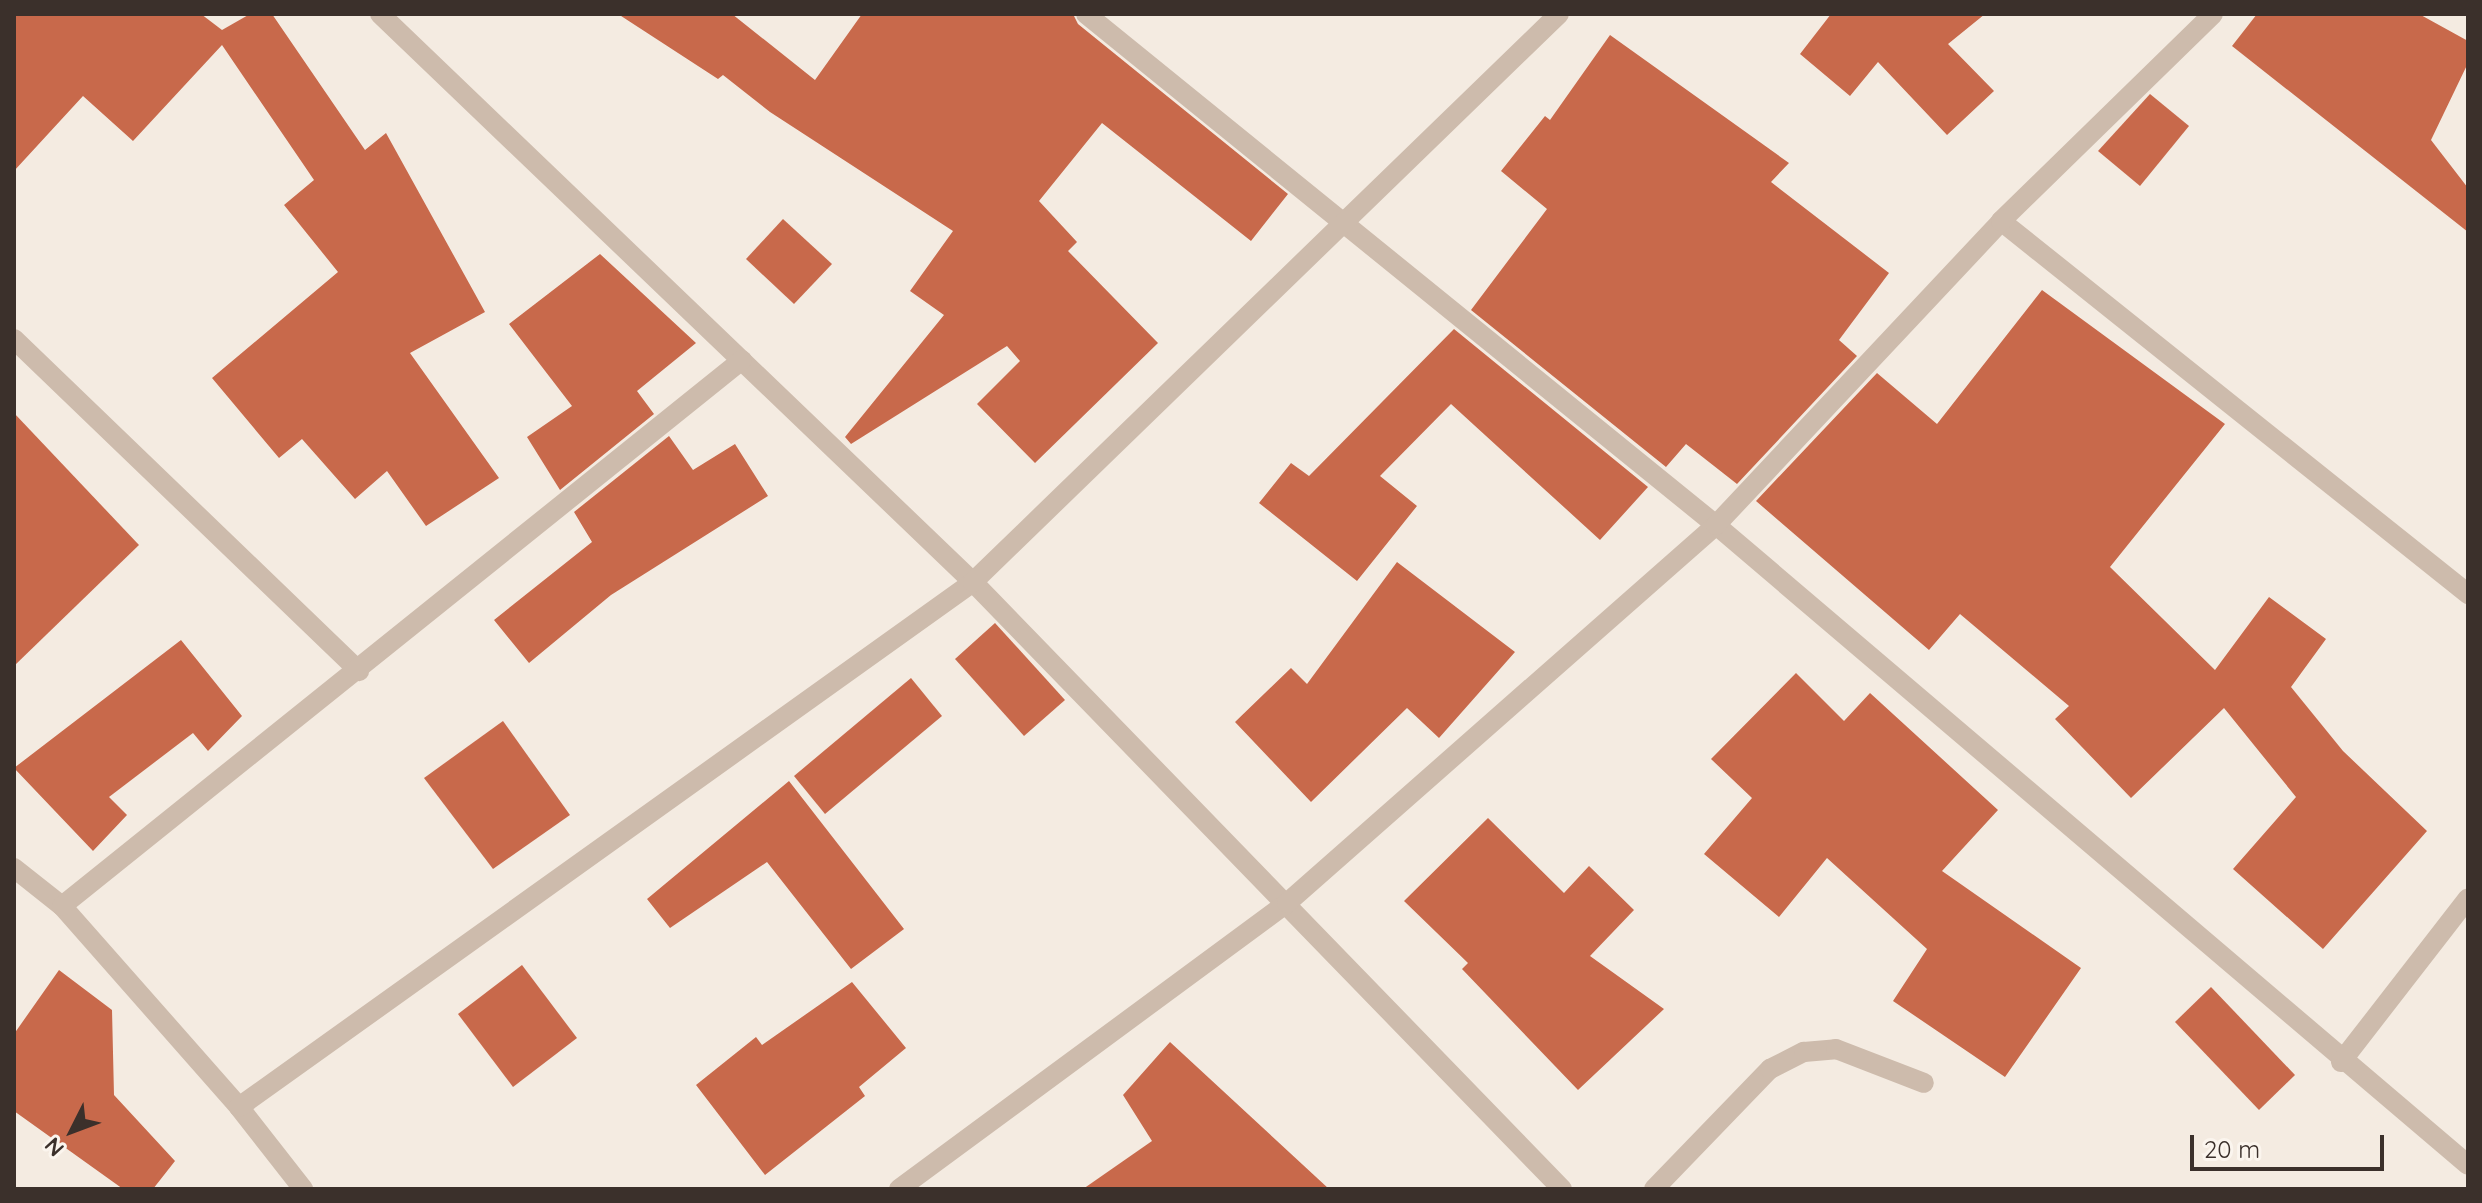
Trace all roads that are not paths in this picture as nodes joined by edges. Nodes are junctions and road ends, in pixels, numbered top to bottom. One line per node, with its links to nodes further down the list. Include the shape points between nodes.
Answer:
1 (380, 14): 8 (street)
2 (1086, 14): 6 (street)
3 (1559, 14): 6 (street)
4 (2213, 14): 5 (street)
5 (2001, 221): 9 (street); 11 (street)
6 (1341, 224): 9 (street); 10 (street)
7 (14, 339): 12 (street)
8 (742, 360): 10 (street); 12 (street)
9 (1716, 525): 15 (street); 17 (street)
10 (973, 582): 15 (street); 19 (street)
11 (2468, 594)
12 (359, 671): 16 (street)
13 (14, 868): 16 (street)
14 (2468, 898): 17 (street)
15 (1287, 903): 22 (street); 23 (street)
16 (62, 906): 19 (street)
17 (2341, 1062): 20 (street)
18 (1924, 1083): 24 (street, via 1836,1049 1804,1052 1770,1069)
19 (239, 1107): 21 (street)
20 (2468, 1165)
21 (303, 1189)
22 (899, 1189)
23 (1562, 1189)
24 (1654, 1189)

